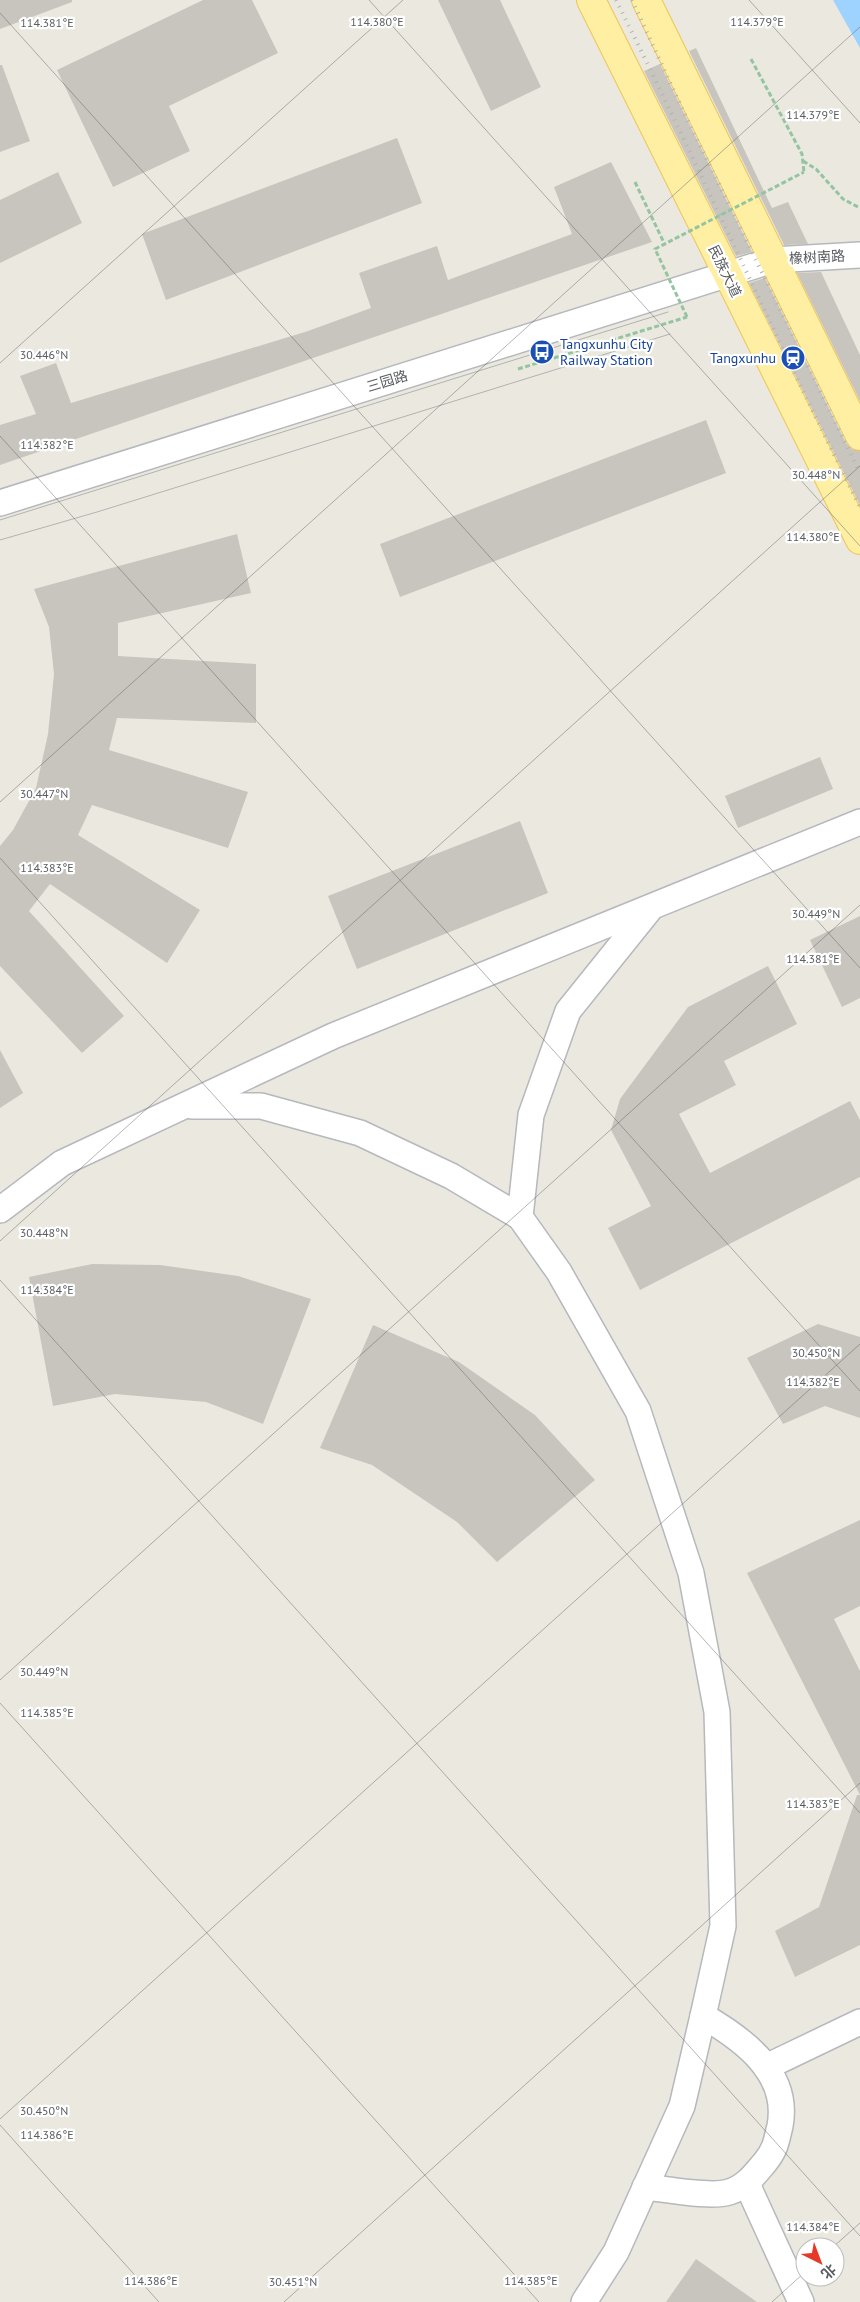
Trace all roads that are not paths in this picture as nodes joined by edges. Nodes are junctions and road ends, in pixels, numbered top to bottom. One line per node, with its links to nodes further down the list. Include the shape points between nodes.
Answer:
1 (591, 0): 5 (main road, 民族大道)
2 (646, 0): 4 (main road)
3 (860, 255): 4 (street, 橡树南路)
4 (773, 260): 5 (street, 三园路); 6 (main road)
5 (727, 275): 7 (street, 三园路); 8 (main road, 民族大道)
6 (860, 436)
7 (0, 503)
8 (860, 540)
9 (860, 822): 10 (street)
10 (652, 907): 11 (street, via 333,1036); 13 (street, via 568,1011 531,1116)
11 (184, 1106): 12 (street, via 62,1163); 13 (street, via 261,1106 360,1133 451,1176)
12 (0, 1210)
13 (520, 1217): 14 (street, via 559,1272 638,1412 691,1573 717,1712 723,1926)
14 (703, 2016): 16 (street, via 749,2047); 18 (street, via 682,2106)
15 (860, 2022): 16 (street)
16 (766, 2067): 17 (street, via 778,2087 782,2116 775,2149)
17 (747, 2184): 18 (street, via 728,2193); 20 (street)
18 (646, 2187): 19 (street, via 616,2252)
19 (584, 2302)
20 (801, 2302)

